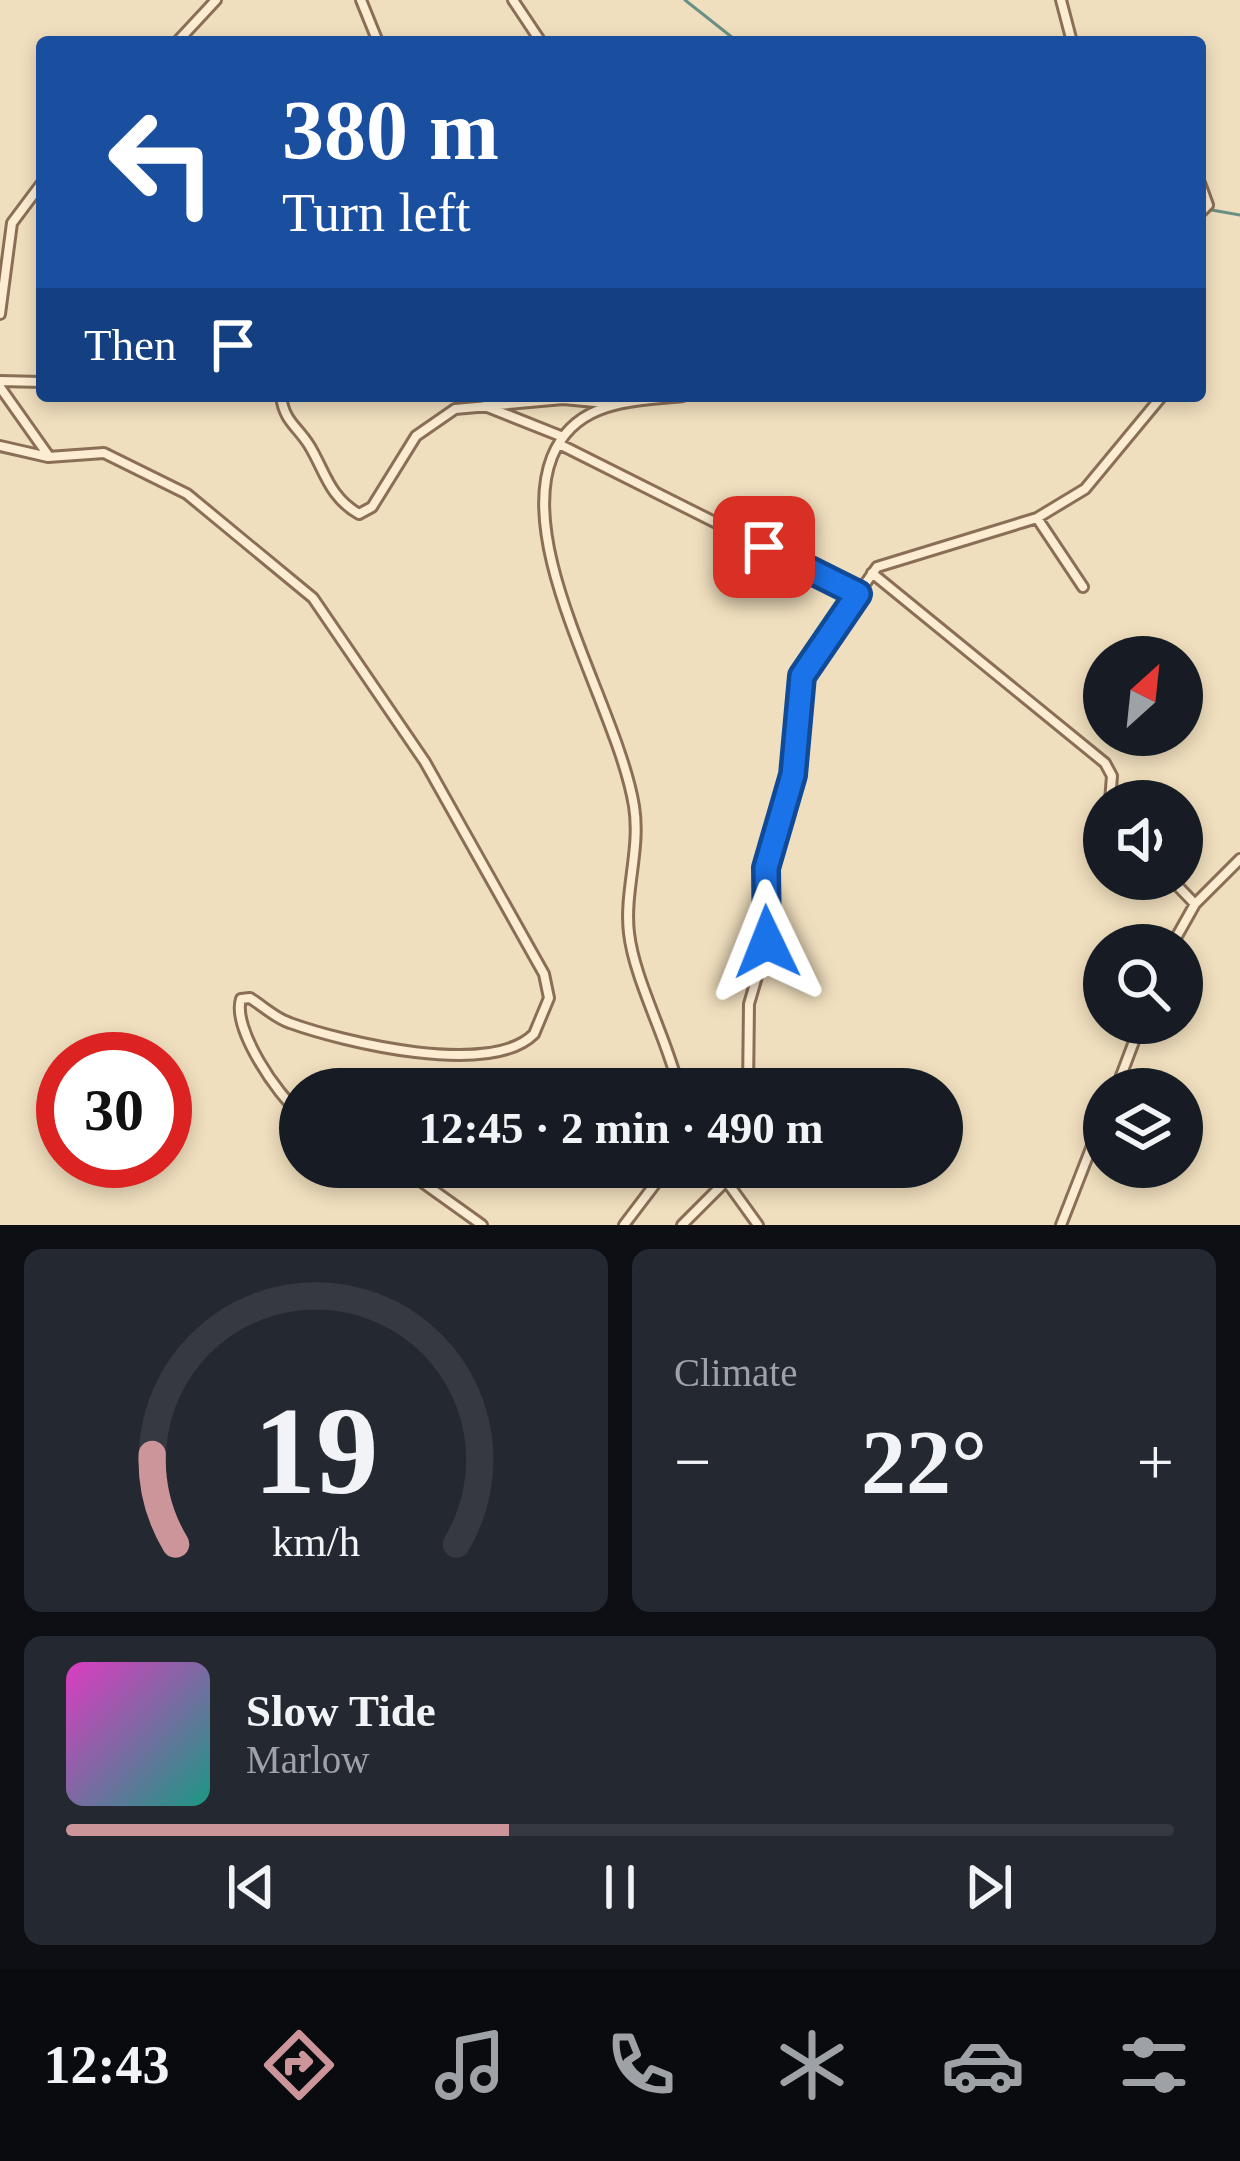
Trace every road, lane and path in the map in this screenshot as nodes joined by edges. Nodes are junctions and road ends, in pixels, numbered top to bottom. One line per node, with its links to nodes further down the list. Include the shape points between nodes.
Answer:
1 (215, 0): 5 (street)
2 (362, 0): 6 (street)
3 (513, 0): 7 (street)
4 (1061, 0): 8 (street)
5 (182, 36)
6 (376, 36)
7 (537, 36)
8 (1070, 36)
9 (36, 191): 10 (street, via 12,223)
10 (0, 314)
11 (36, 382): 12 (street)
12 (0, 384): 22 (street)
13 (282, 402): 18 (street, via 320,473 359,514 372,507 416,436 447,412)
14 (492, 402): 18 (street)
15 (600, 402): 19 (street)
16 (626, 402): 19 (street)
17 (1157, 402): 23 (street, via 1085,488)
18 (478, 403): 20 (street)
19 (608, 404): 20 (street)
20 (561, 441): 26 (street); 32 (street, via 547,496 555,580 623,760 635,821 628,929)
21 (0, 446): 22 (street)
22 (48, 457): 34 (street, via 104,453 187,494 314,598 425,762 544,974 549,998 534,1034 491,1055 430,1053 290,1024 241,999 239,1013)
23 (1037, 518): 24 (street, via 889,561); 25 (street)
24 (872, 573): 26 (street); 27 (street, via 1105,763)
25 (1083, 587)
26 (858, 594): 33 (street, via 802,676 793,775 766,868 767,942 749,1004)
27 (1112, 780)
28 (1240, 859): 30 (street)
29 (1191, 900): 30 (street)
30 (1195, 904): 31 (street)
31 (1184, 924)
32 (672, 1068)
33 (748, 1068)
34 (279, 1096)
35 (1083, 1169): 44 (street)
36 (430, 1188): 40 (street)
37 (652, 1188): 41 (street)
38 (721, 1188): 42 (street)
39 (731, 1188): 43 (street)
40 (482, 1225)
41 (624, 1225)
42 (682, 1225)
43 (758, 1225)
44 (1061, 1225)

